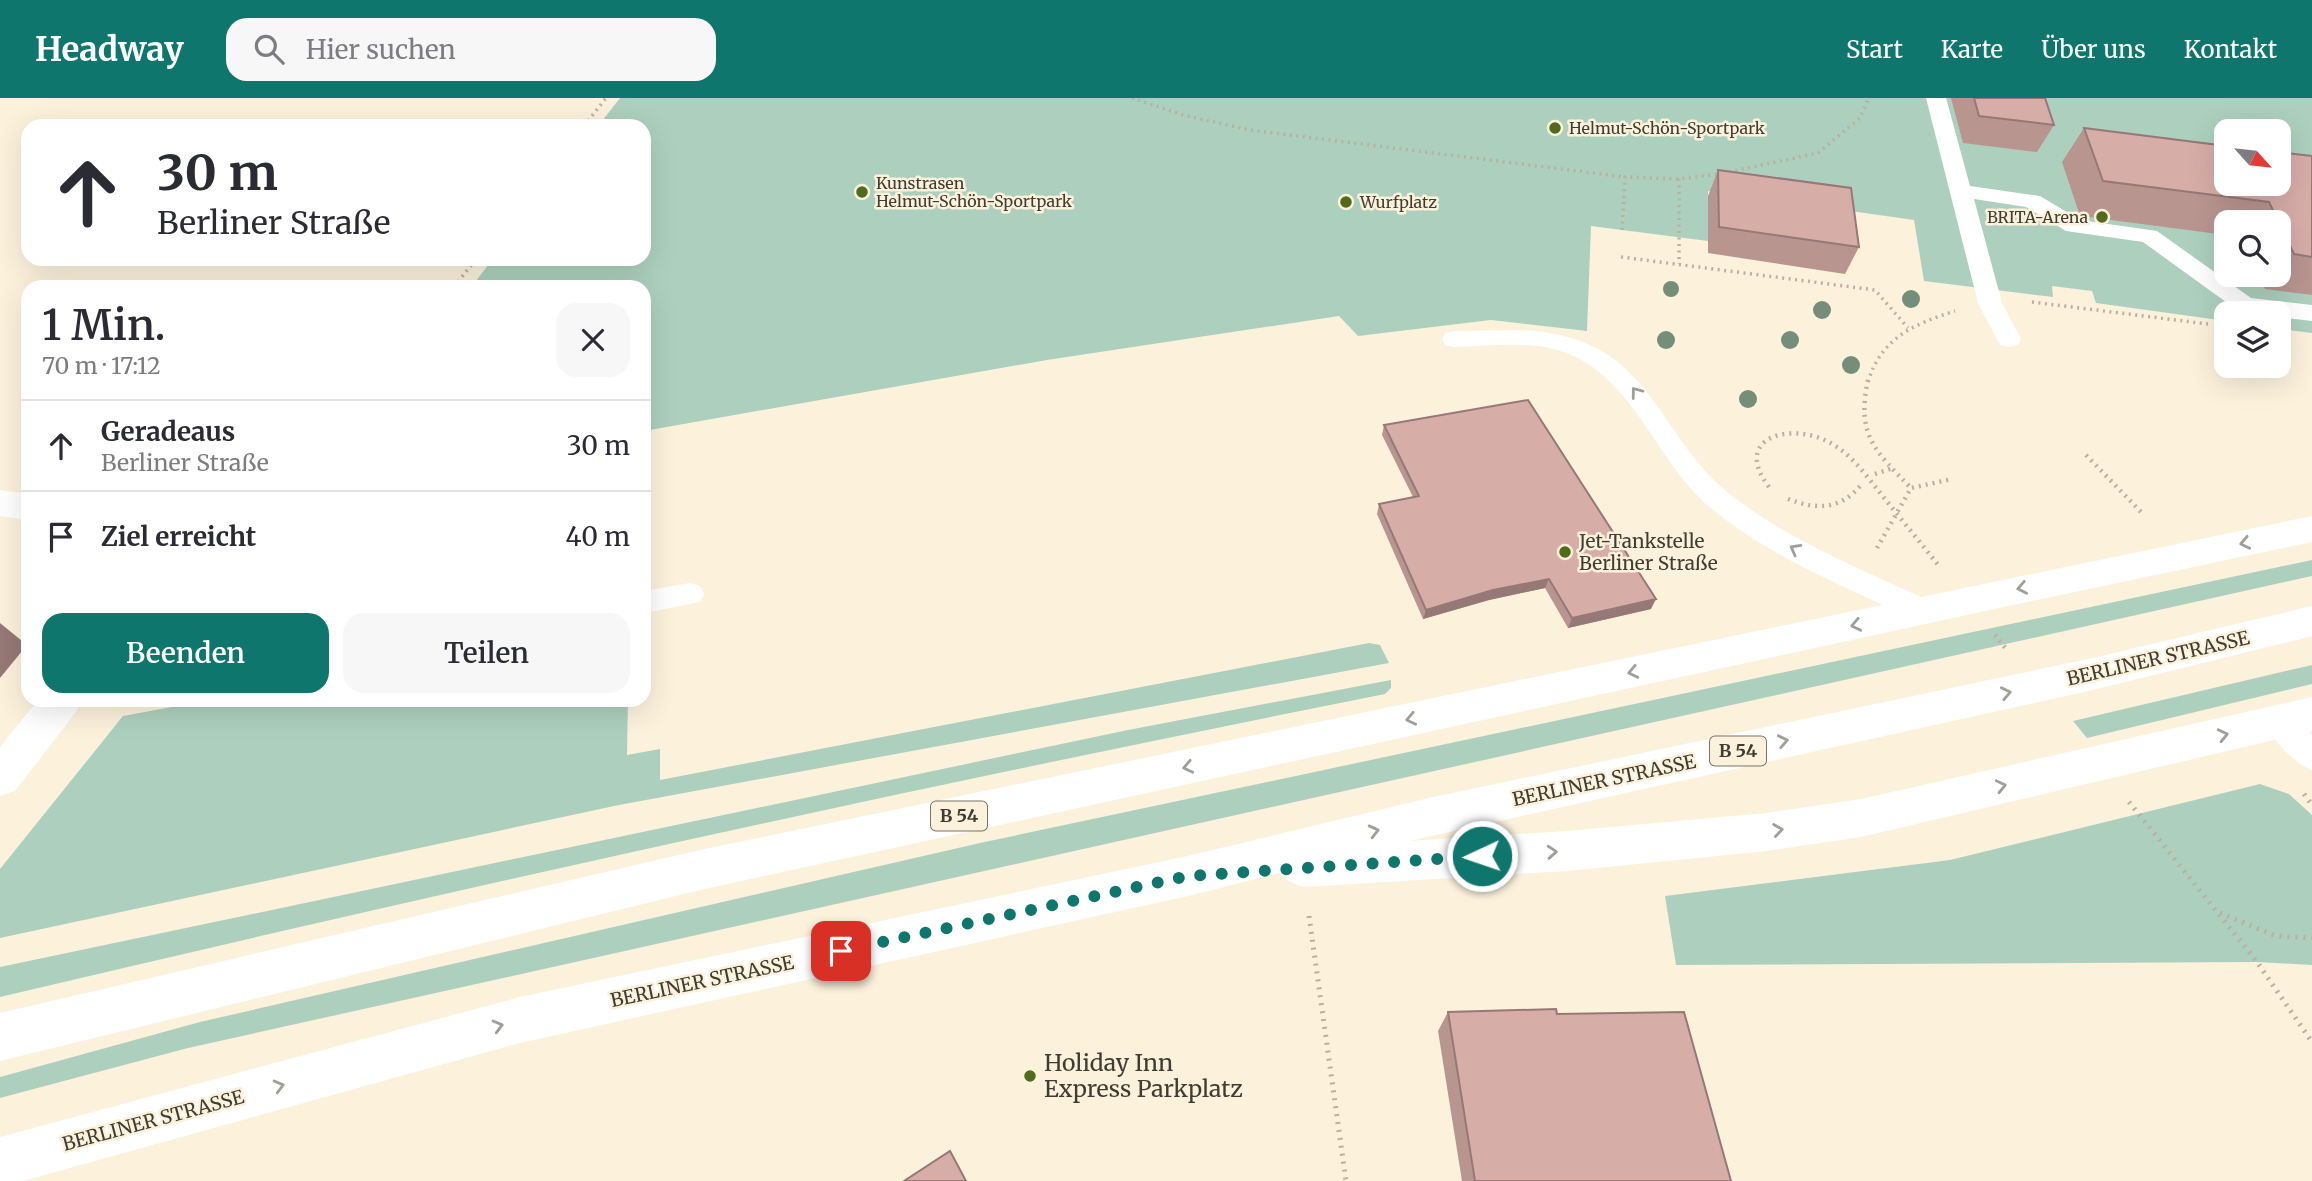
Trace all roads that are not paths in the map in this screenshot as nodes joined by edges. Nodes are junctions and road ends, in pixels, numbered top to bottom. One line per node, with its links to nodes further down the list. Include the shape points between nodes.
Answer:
1 (1936, 98): 2 (lane)
2 (1960, 191): 3 (lane, via 2032,201 2074,226 2149,236 2245,305); 5 (lane, via 1990,303)
3 (2312, 313)
4 (1454, 339): 11 (lane, one-way to 4, via 1810,558 1730,509 1689,471 1633,387 1608,365 1550,340)
5 (2009, 339)
6 (0, 503): 7 (main road)
7 (21, 506)
8 (2312, 529): 11 (main road, B 54, one-way to 11)
9 (691, 594): 10 (lane)
10 (651, 601)
11 (1923, 611): 18 (main road, B 54, one-way to 18, via 699,870)
12 (2312, 621): 17 (main road, BERLINER STRASSE / B 54, one-way to 12, via 1429,817 2092,674)
13 (56, 707): 16 (main road)
14 (2296, 718): 15 (lane); 17 (main road, one-way to 14, via 1567,851 1767,832 1861,818)
15 (2312, 757)
16 (0, 778)
17 (1188, 876): 19 (main road, BERLINER STRASSE / B 54, one-way to 17, via 520,1020)
18 (0, 1037)
19 (0, 1162)

